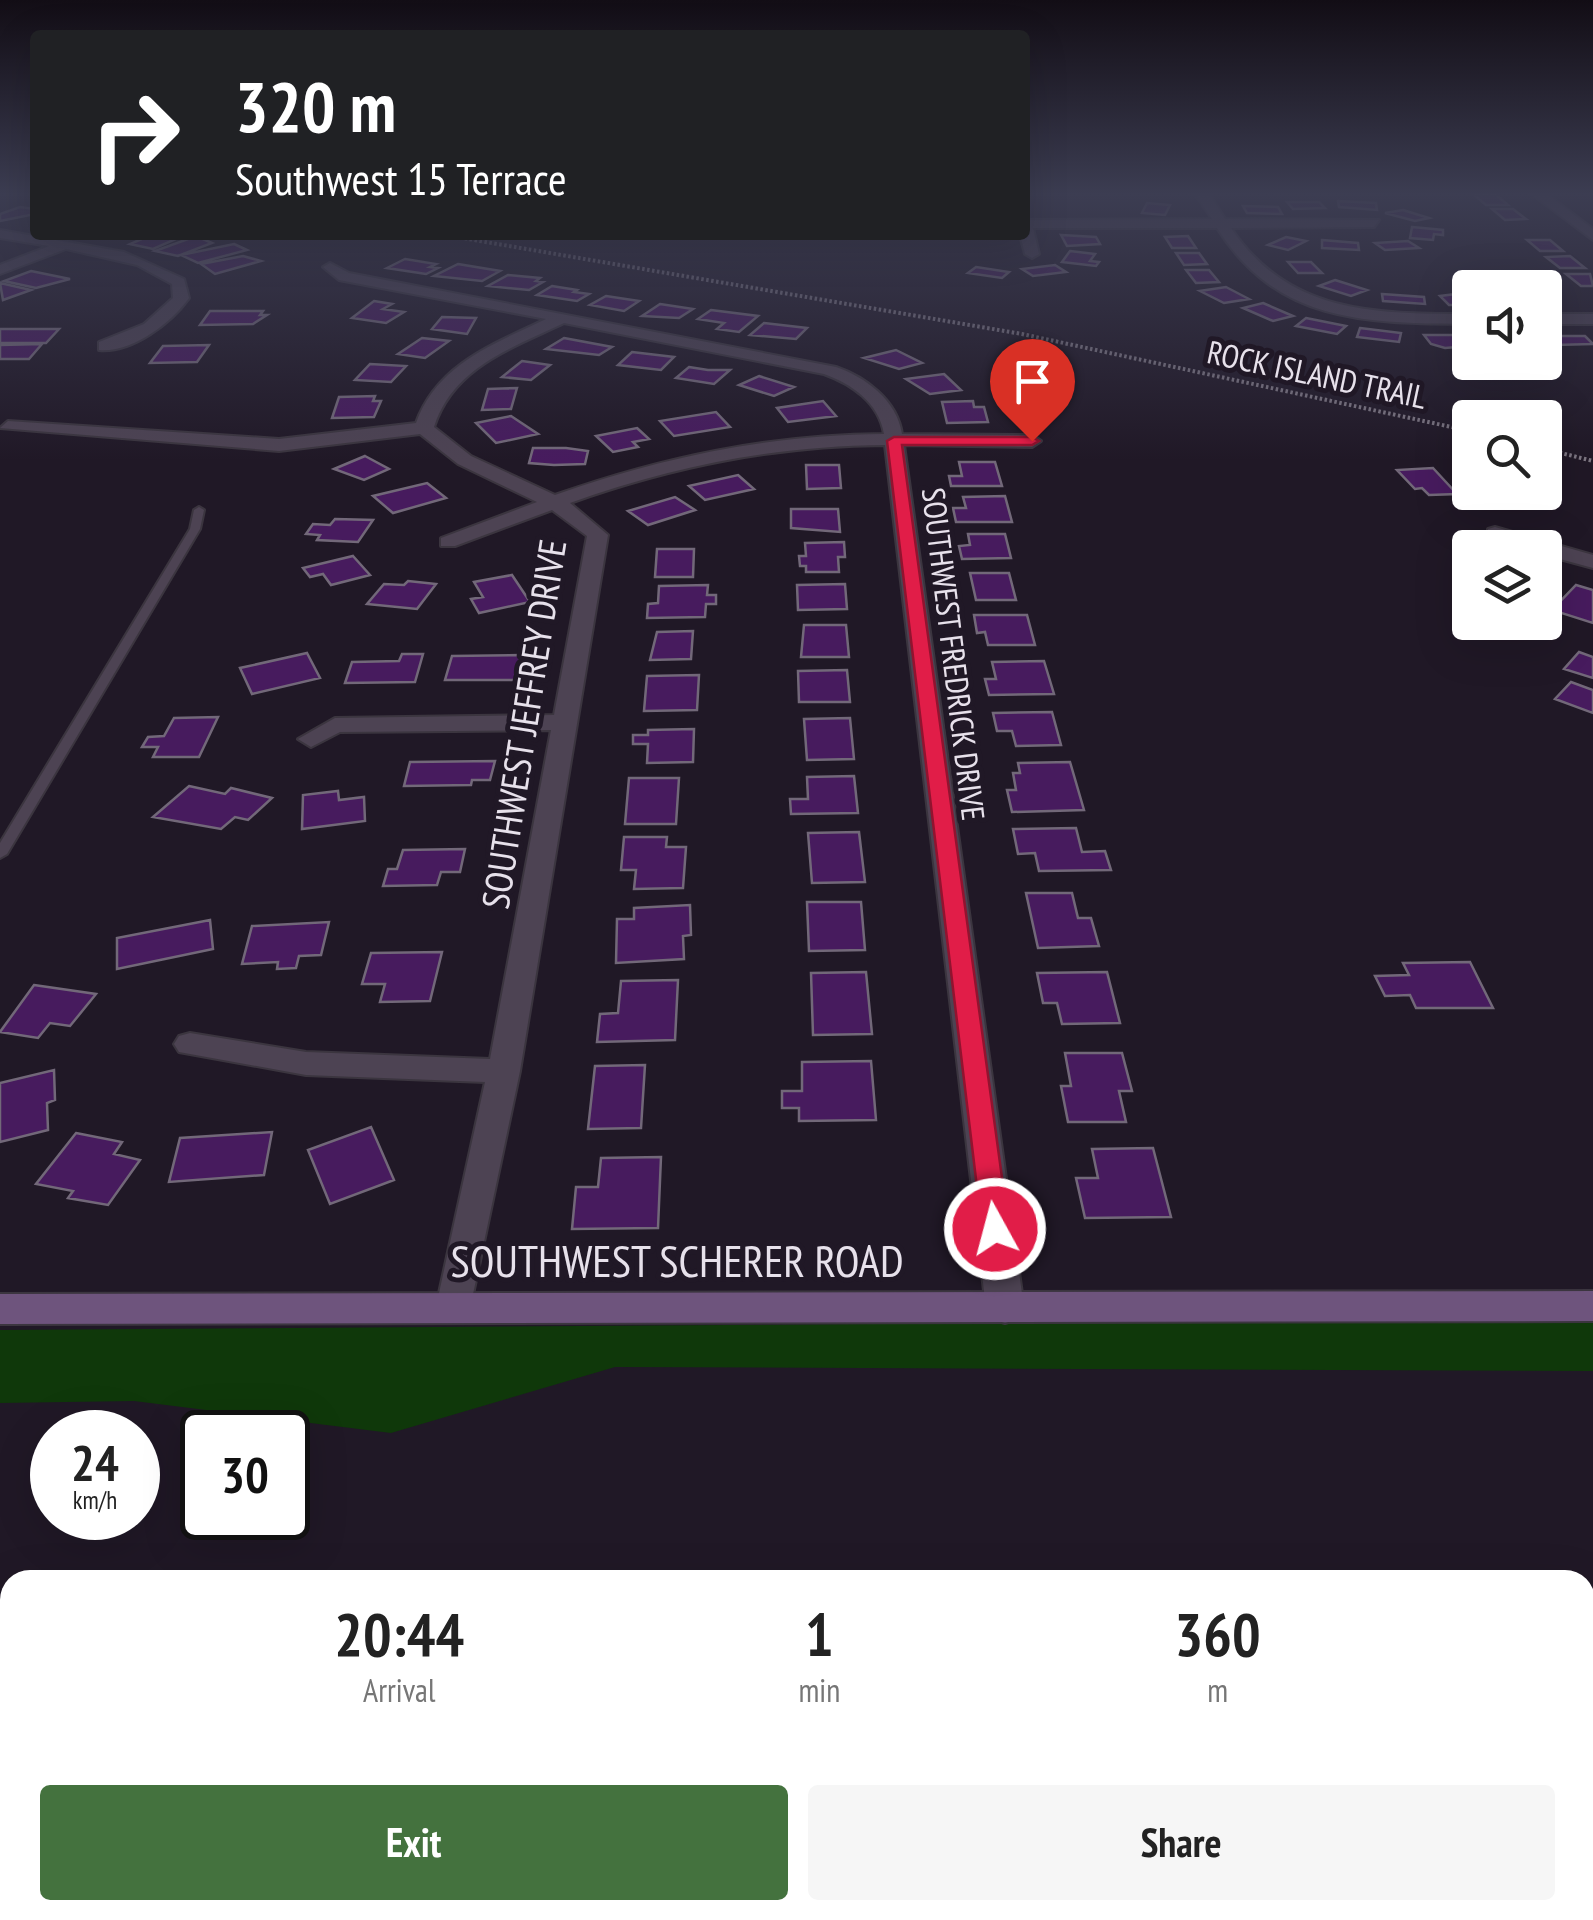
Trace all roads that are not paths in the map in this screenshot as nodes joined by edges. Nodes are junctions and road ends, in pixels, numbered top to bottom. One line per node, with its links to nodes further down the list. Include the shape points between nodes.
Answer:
1 (174, 282): 8 (street, via 183,290 168,316)
2 (369, 282): 4 (street, SOUTHWEST FREDRICK DRIVE)
3 (1274, 282): 5 (street, via 1302,299)
4 (563, 317): 10 (street, via 458,371); 11 (street, SOUTHWEST FREDRICK DRIVE, via 839,373 876,394)
5 (1452, 318)
6 (1562, 319): 7 (street)
7 (1593, 319)
8 (105, 346)
9 (8, 426): 10 (street, via 280,445)
10 (424, 428): 13 (street, SOUTHWEST JEFFREY DRIVE, via 454,456)
11 (894, 441): 12 (street); 13 (street, via 791,443 706,456); 25 (street, SOUTHWEST FREDRICK DRIVE)
12 (1032, 441)
13 (555, 504): 15 (street); 18 (street, SOUTHWEST JEFFREY DRIVE, via 598,535)
14 (199, 510): 20 (lane, via 196,529)
15 (448, 542)
16 (1562, 553): 17 (street)
17 (1593, 562)
18 (566, 722): 19 (street, via 335,725); 22 (street, SOUTHWEST JEFFREY DRIVE)
19 (310, 739)
20 (0, 854)
21 (190, 1044): 22 (street, via 306,1063)
22 (504, 1071): 24 (street, SOUTHWEST JEFFREY DRIVE)
23 (1593, 1306): 25 (main road, SOUTHWEST SCHERER ROAD)
24 (456, 1307): 25 (main road, SOUTHWEST SCHERER ROAD); 26 (main road, SOUTHWEST SCHERER ROAD)
25 (1006, 1308)
26 (0, 1309)

